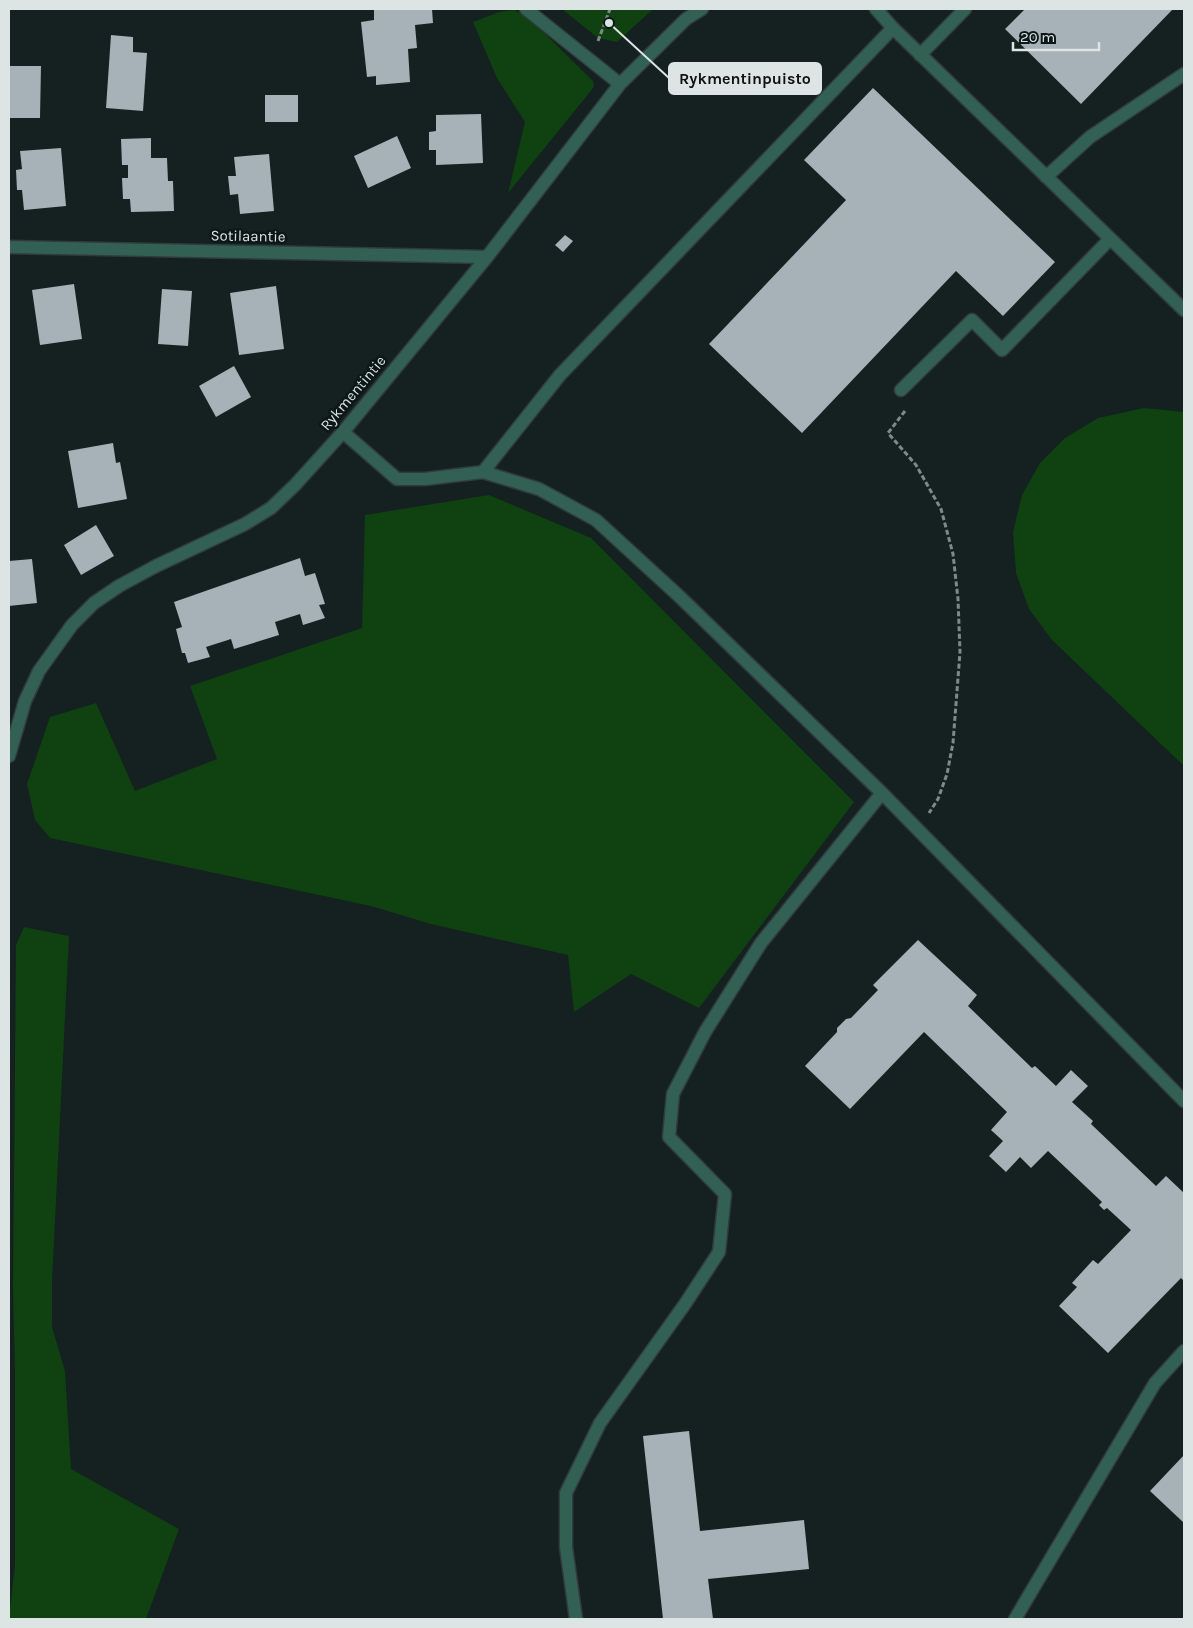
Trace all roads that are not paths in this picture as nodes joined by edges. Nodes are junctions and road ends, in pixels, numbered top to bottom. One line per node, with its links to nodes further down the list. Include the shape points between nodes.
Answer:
1 (526, 9): 8 (street)
2 (702, 9): 8 (street, Rykmentintie, via 686,19)
3 (876, 9): 5 (street)
4 (965, 9): 6 (street)
5 (893, 28): 6 (street); 16 (street, via 560,376)
6 (920, 55): 9 (street)
7 (1184, 74): 9 (street, via 1090,137)
8 (620, 84): 12 (street, Rykmentintie)
9 (1046, 177): 10 (street)
10 (1110, 239): 13 (street); 14 (street, via 1002,350 972,320)
11 (9, 247): 12 (street, Sotilaantie)
12 (487, 257): 15 (street, Rykmentintie)
13 (1184, 310)
14 (901, 390)
15 (343, 432): 16 (street, via 397,479); 17 (street, Rykmentintie, via 271,508 245,524 156,566 94,603 72,625 39,671 25,702)
16 (483, 472): 18 (street, via 539,489 596,520)
17 (9, 756)
18 (882, 793): 19 (street); 21 (street, via 761,943 704,1032 672,1094 669,1137 725,1194 719,1252 600,1423 566,1492 566,1547)
19 (1184, 1101)
20 (1184, 1350): 22 (street, via 1155,1383)
21 (576, 1619)
22 (1015, 1619)

